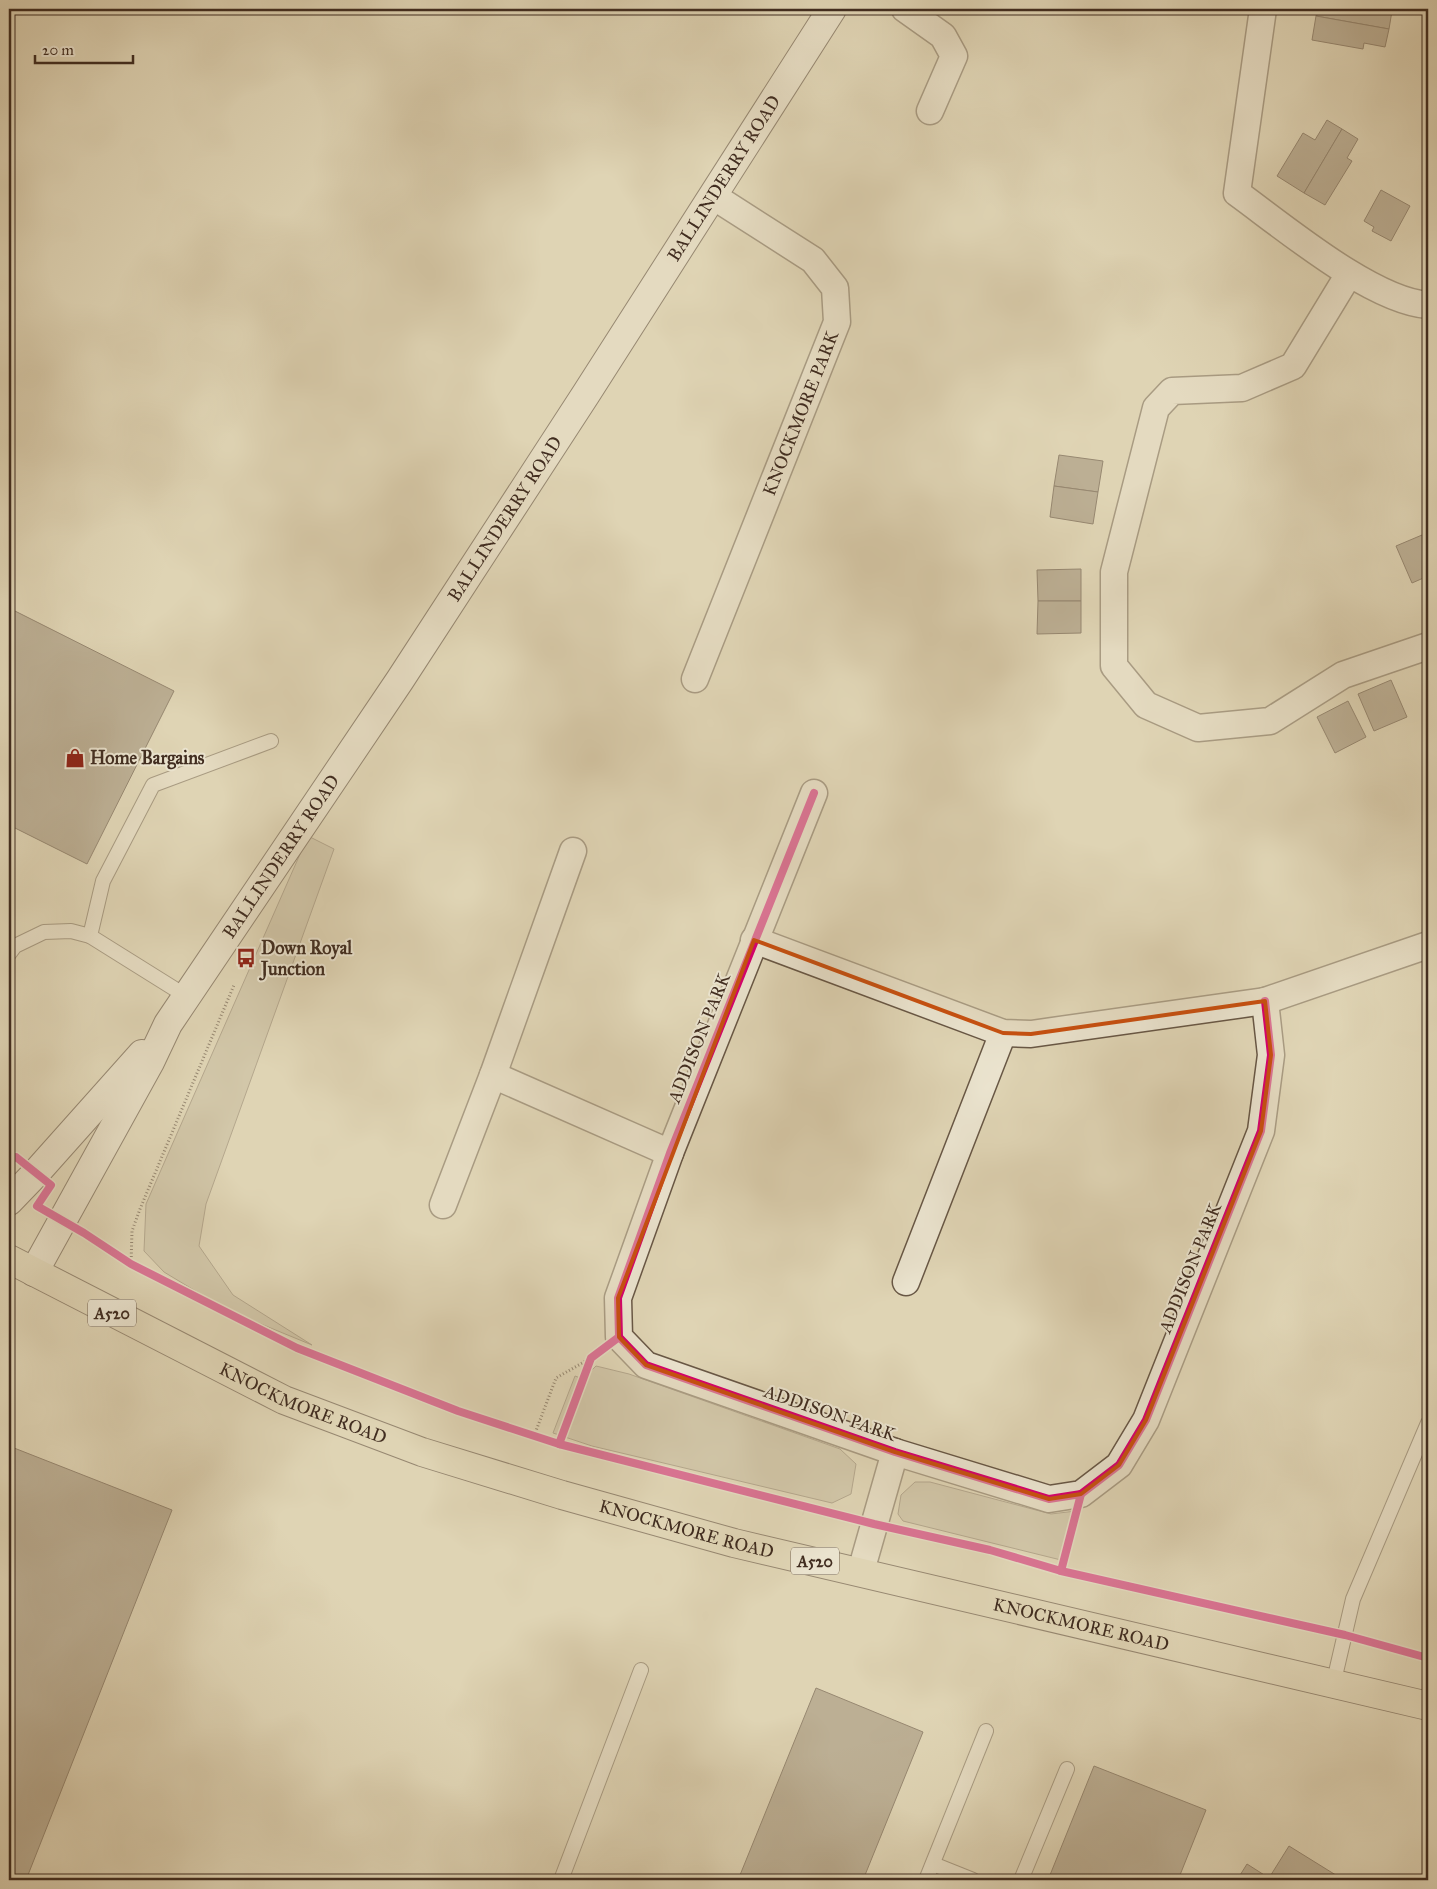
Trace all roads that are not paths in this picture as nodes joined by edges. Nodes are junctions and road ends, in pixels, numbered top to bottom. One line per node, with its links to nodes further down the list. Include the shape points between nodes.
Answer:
1 (832, 9): 5 (main road, BALLINDERRY ROAD)
2 (905, 9): 4 (street, via 943,36 954,56)
3 (1263, 9): 6 (street, via 1237,193)
4 (930, 111)
5 (713, 196): 9 (street, KNOCKMORE PARK, via 812,260 835,288 837,322); 17 (main road, BALLINDERRY ROAD, via 405,672)
6 (1349, 274): 7 (street, via 1412,304); 8 (street, via 1293,366 1242,388 1172,391 1156,408 1114,572 1114,666 1146,705 1198,728 1270,721 1343,675)
7 (1428, 305)
8 (1428, 646)
9 (695, 679)
10 (271, 741): 13 (lane, via 153,785 104,881)
11 (814, 793): 14 (street, ADDISON PARK)
12 (573, 851): 21 (street)
13 (90, 936): 16 (lane, via 71,931 44,932 15,946); 17 (lane)
14 (754, 940): 20 (street); 22 (street, ADDISON PARK)
15 (1428, 945): 18 (street)
16 (9, 954)
17 (186, 996): 19 (main road, BALLINDERRY ROAD)
18 (1265, 1000): 20 (street, via 1031,1034); 29 (street, ADDISON PARK, via 1270,1055 1261,1131 1146,1420 1119,1465 1081,1494 1049,1499)
19 (168, 1024): 23 (main road, BALLINDERRY ROAD); 26 (main road, BALLINDERRY ROAD)
20 (1003, 1033): 27 (street)
21 (493, 1075): 22 (street); 24 (street)
22 (670, 1153): 29 (street, ADDISON PARK, via 618,1298 619,1337 646,1365)
23 (9, 1201)
24 (443, 1205)
25 (9, 1259): 26 (main road, KNOCKMORE ROAD / A520)
26 (34, 1272): 30 (main road, KNOCKMORE ROAD / A520, via 284,1400 422,1452 734,1543)
27 (906, 1282)
28 (1428, 1423): 32 (lane, via 1353,1599)
29 (894, 1452): 30 (street, ADDISON PARK)
30 (861, 1572): 32 (main road, KNOCKMORE ROAD / A520)
31 (641, 1670): 37 (lane)
32 (1333, 1684): 33 (main road, KNOCKMORE ROAD / A520)
33 (1428, 1706)
34 (986, 1731): 36 (lane)
35 (1067, 1769): 40 (lane)
36 (933, 1864): 38 (lane); 39 (lane)
37 (561, 1880)
38 (926, 1880)
39 (973, 1880)
40 (1021, 1880)

